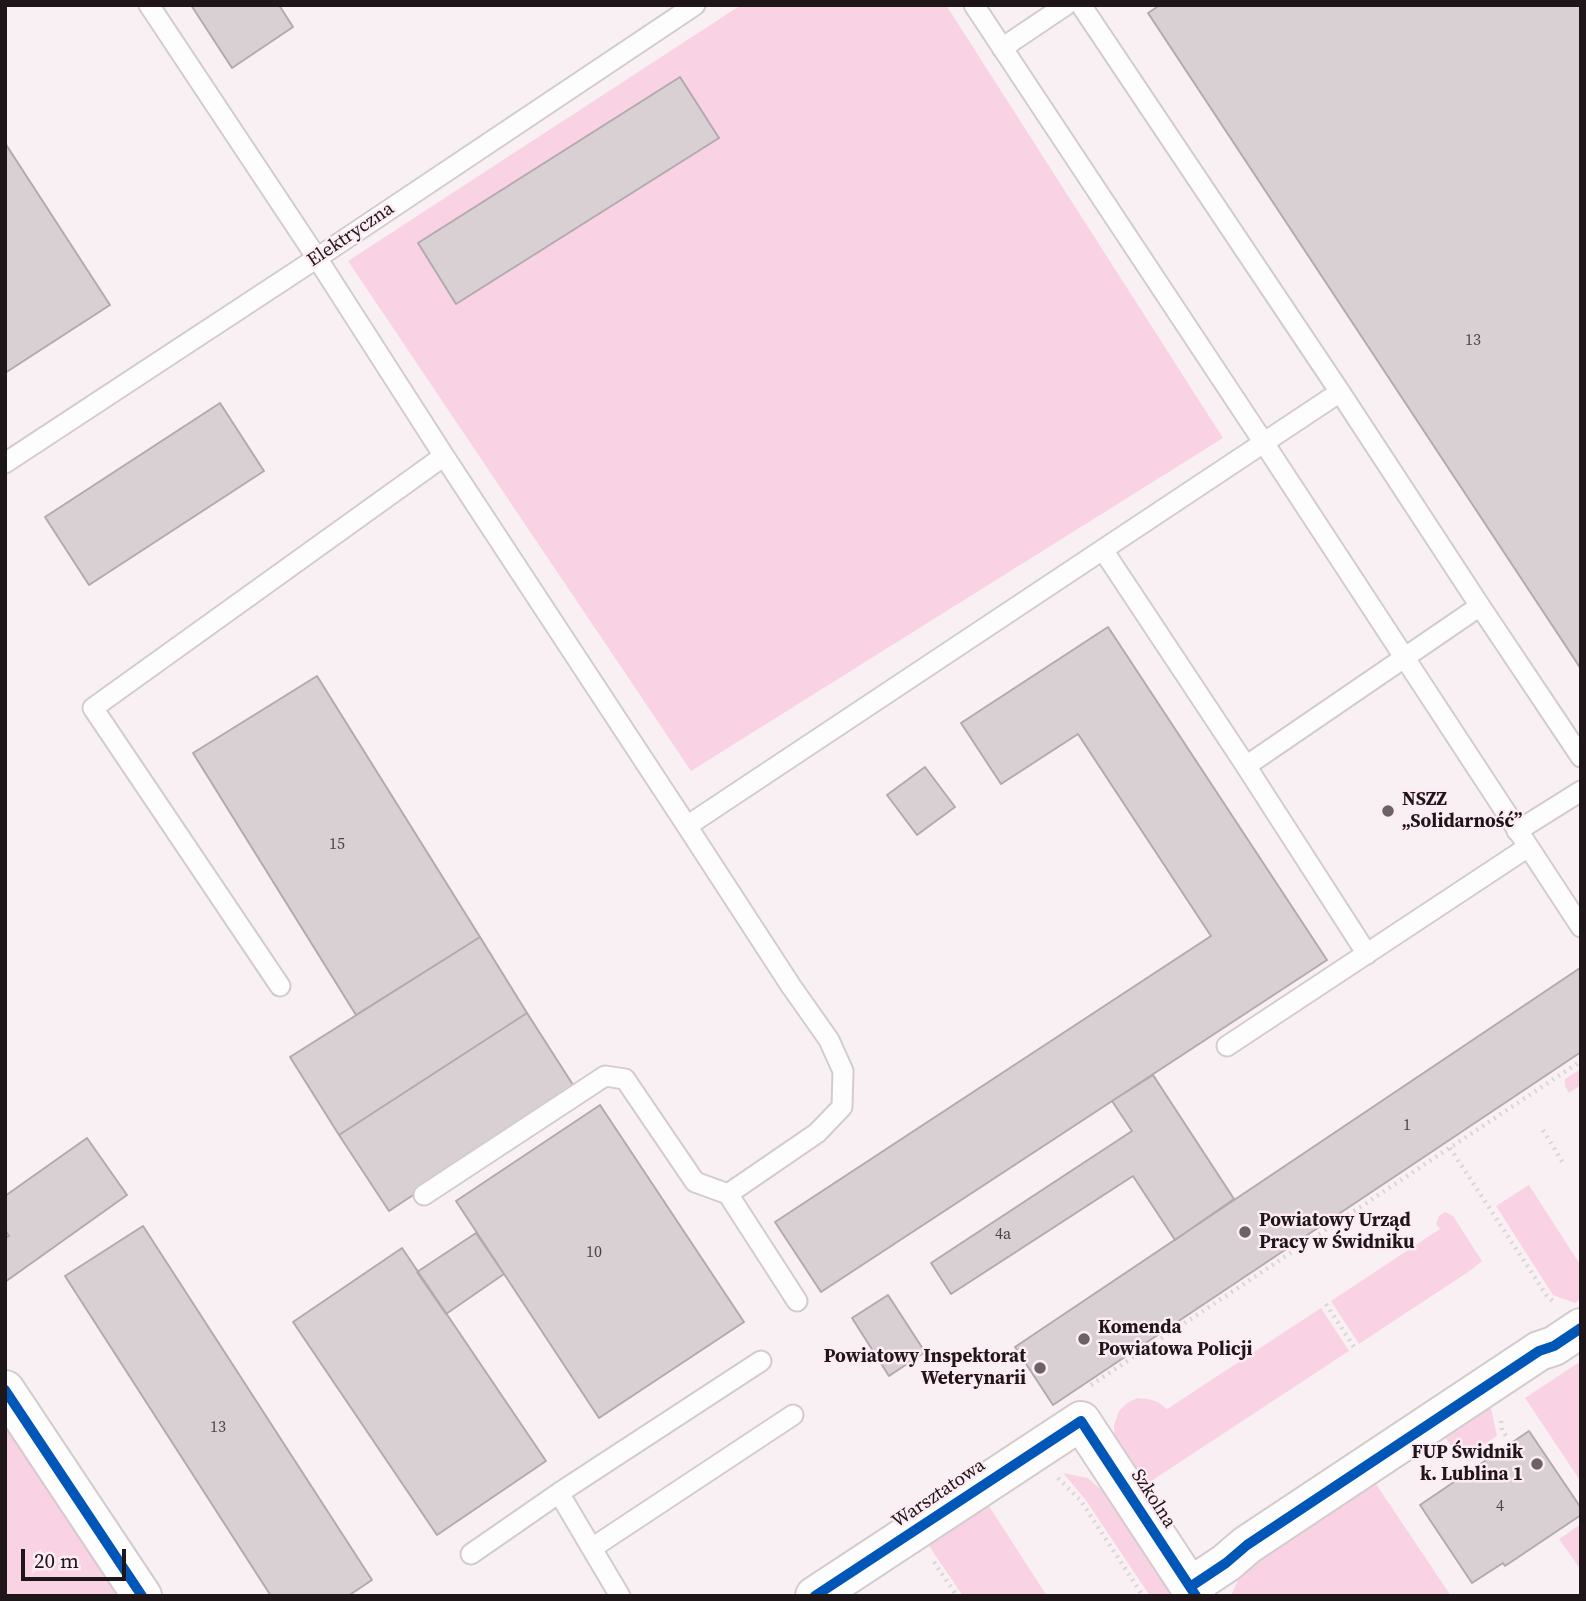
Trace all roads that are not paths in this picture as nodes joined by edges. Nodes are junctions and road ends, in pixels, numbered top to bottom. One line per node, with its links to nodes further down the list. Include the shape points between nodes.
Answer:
1 (149, 5): 7 (lane)
2 (695, 5): 7 (lane, Elektryczna)
3 (974, 5): 6 (lane)
4 (1066, 5): 6 (lane)
5 (1082, 5): 8 (lane)
6 (1002, 48): 9 (lane)
7 (317, 258): 10 (lane); 11 (lane, Elektryczna)
8 (1340, 393): 9 (lane); 13 (lane)
9 (1264, 443): 12 (lane); 14 (lane)
10 (444, 456): 18 (lane); 22 (lane, via 93,708)
11 (5, 463)
12 (1103, 550): 16 (lane); 18 (lane)
13 (1480, 606): 14 (lane); 15 (lane)
14 (1404, 656): 16 (lane); 19 (lane)
15 (1581, 757)
16 (1245, 766): 21 (lane)
17 (1581, 791): 19 (lane)
18 (687, 826): 24 (lane, via 828,1040 843,1071 842,1107 817,1133)
19 (1523, 839): 20 (lane); 21 (lane)
20 (1581, 927)
21 (1367, 954): 23 (lane)
22 (280, 986)
23 (1227, 1046)
24 (728, 1194): 25 (lane, via 695,1182 625,1079 605,1076); 26 (lane)
25 (424, 1195)
26 (797, 1301)
27 (1569, 1316): 35 (street, via 1554,1346 1539,1351 1247,1545)
28 (761, 1362): 32 (lane)
29 (5, 1390): 36 (street)
30 (1085, 1403): 35 (street, Szkolna); 38 (street, Warsztatowa, via 1040,1466)
31 (793, 1415): 33 (lane)
32 (559, 1493): 33 (lane); 34 (lane)
33 (592, 1548): 37 (lane)
34 (471, 1554)
35 (1193, 1591)
36 (142, 1596)
37 (620, 1596)
38 (816, 1596)

